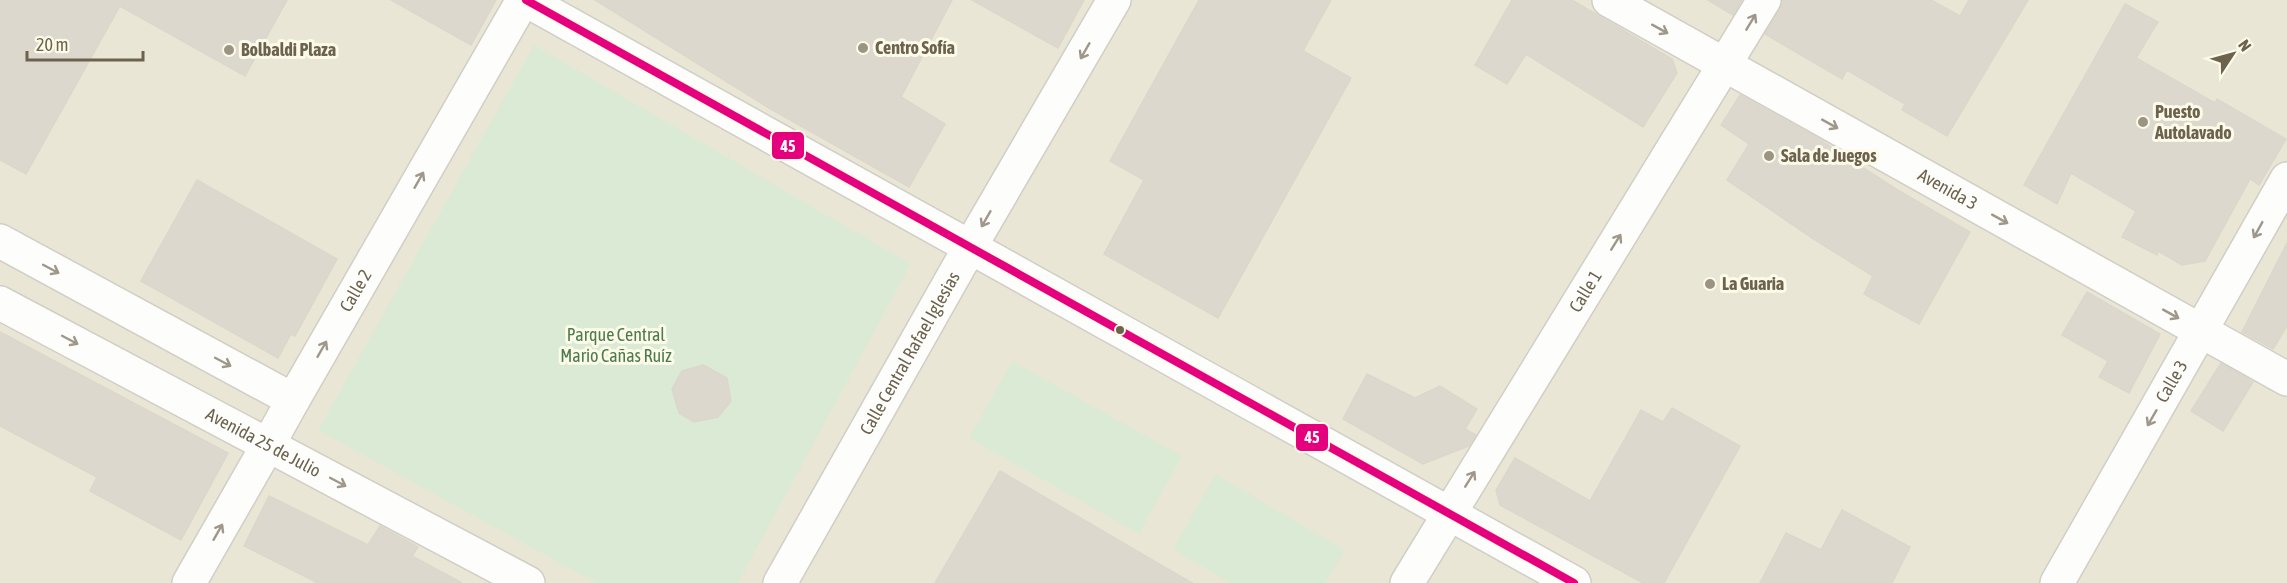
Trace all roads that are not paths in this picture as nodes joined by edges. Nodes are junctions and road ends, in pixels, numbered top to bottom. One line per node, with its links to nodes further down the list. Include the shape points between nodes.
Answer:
1 (525, 0): 8 (street); 12 (street, Calle 2, one-way to 1)
2 (1114, 0): 8 (street, Calle Central Rafael Iglesias, one-way to 8)
3 (1609, 0): 5 (street, Avenida 3, one-way to 5)
4 (1764, 0): 5 (street, Calle 1, one-way to 4)
5 (1725, 65): 10 (street, Avenida 3, one-way to 10); 14 (street, Calle 1, one-way to 5)
6 (2287, 179): 10 (street, Calle 3, one-way to 10)
7 (0, 241): 12 (street, one-way to 12)
8 (970, 247): 14 (street); 17 (street, Calle Central Rafael Iglesias)
9 (0, 303): 13 (street, Avenida 25 de Julio, one-way to 13)
10 (2202, 331): 11 (street, Avenida 3); 20 (street, Calle 3, one-way to 20)
11 (2287, 379)
12 (293, 400): 13 (street, Calle 2)
13 (268, 445): 15 (street, Calle 2, one-way to 13); 16 (street, Avenida 25 de Julio, one-way to 16)
14 (1449, 513): 18 (street, Calle 1); 19 (street)
15 (189, 583)
16 (528, 583)
17 (780, 583)
18 (1407, 583)
19 (1574, 583)
20 (2057, 583)

